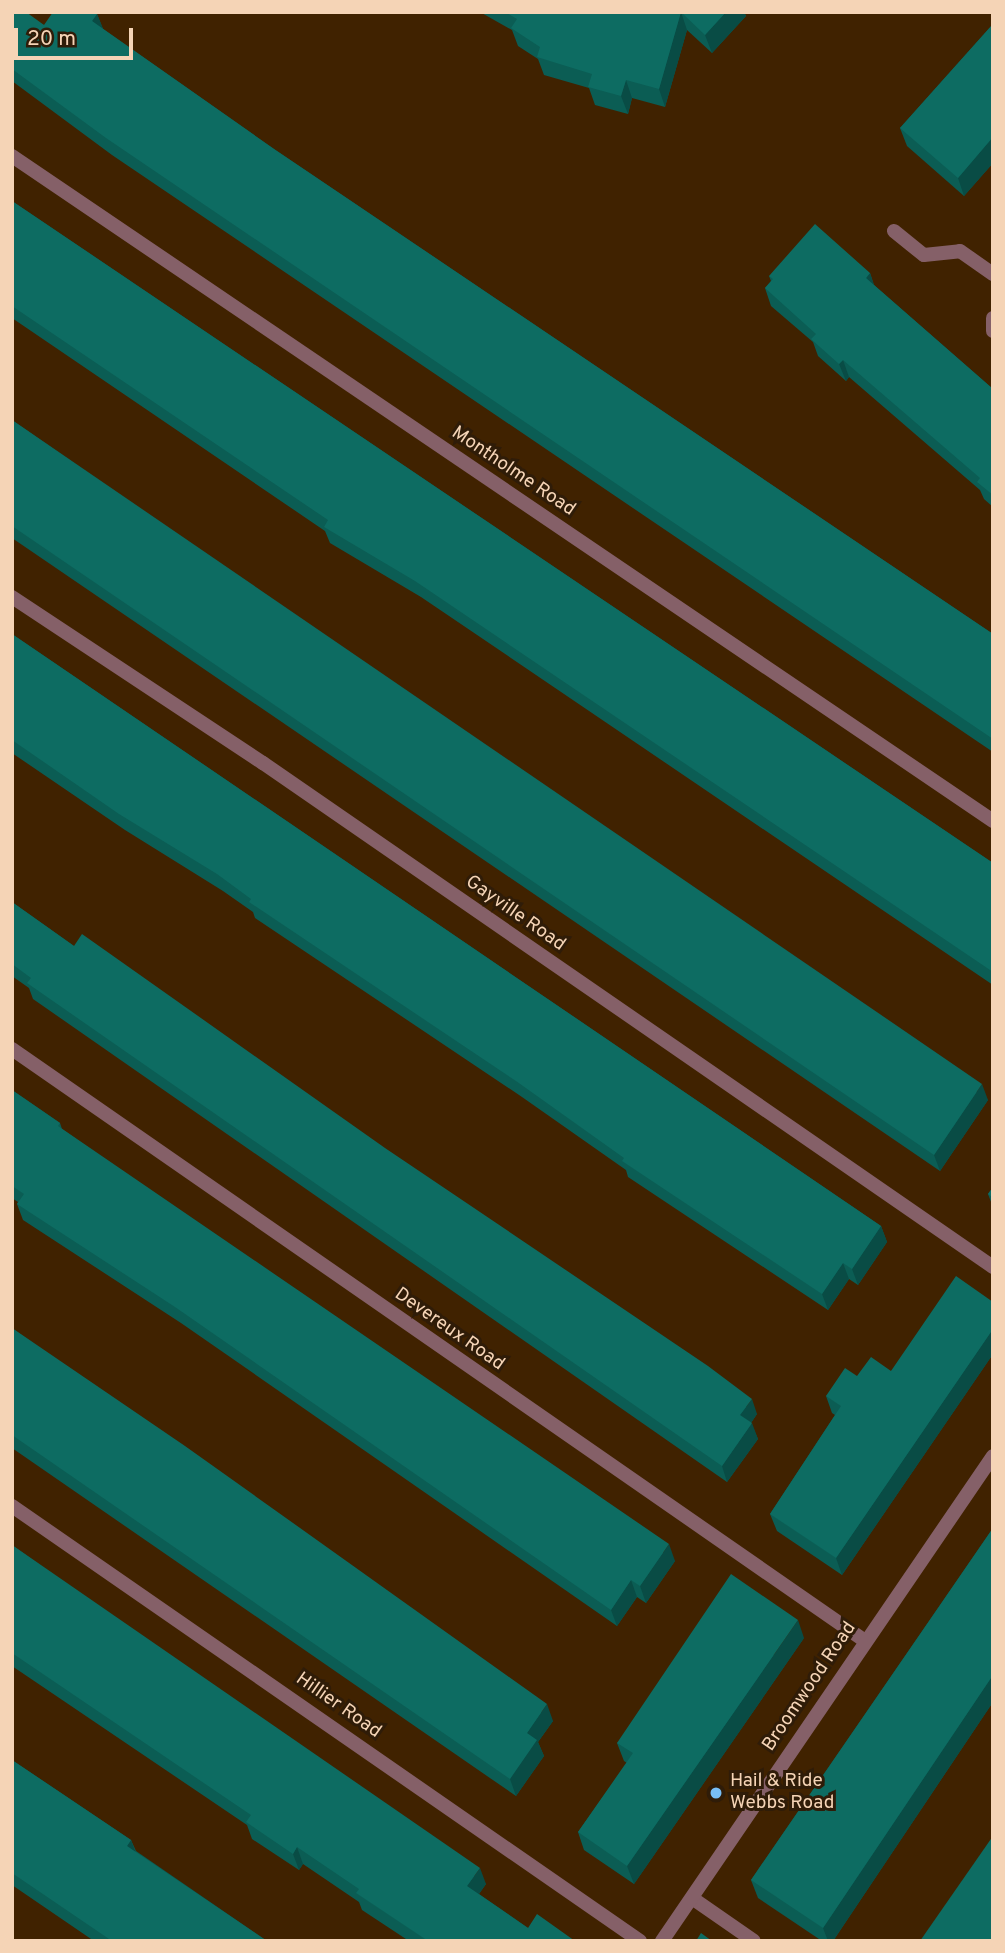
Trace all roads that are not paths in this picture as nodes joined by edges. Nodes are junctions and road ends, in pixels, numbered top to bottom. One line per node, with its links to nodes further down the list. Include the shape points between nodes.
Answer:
1 (12, 156): 7 (street, Montholme Road)
2 (894, 231): 3 (street, via 924,255 960,251)
3 (993, 274)
4 (993, 318): 5 (street)
5 (993, 331)
6 (12, 597): 9 (street, Gayville Road, via 263,763)
7 (993, 821)
8 (12, 1049): 12 (street, Devereux Road)
9 (993, 1267)
10 (993, 1456): 12 (street, Broomwood Road)
11 (12, 1506): 14 (street, Hillier Road)
12 (865, 1641): 13 (street, Broomwood Road)
13 (692, 1898): 15 (street, Broomwood Road); 16 (street)
14 (640, 1941)
15 (662, 1941)
16 (754, 1941)

